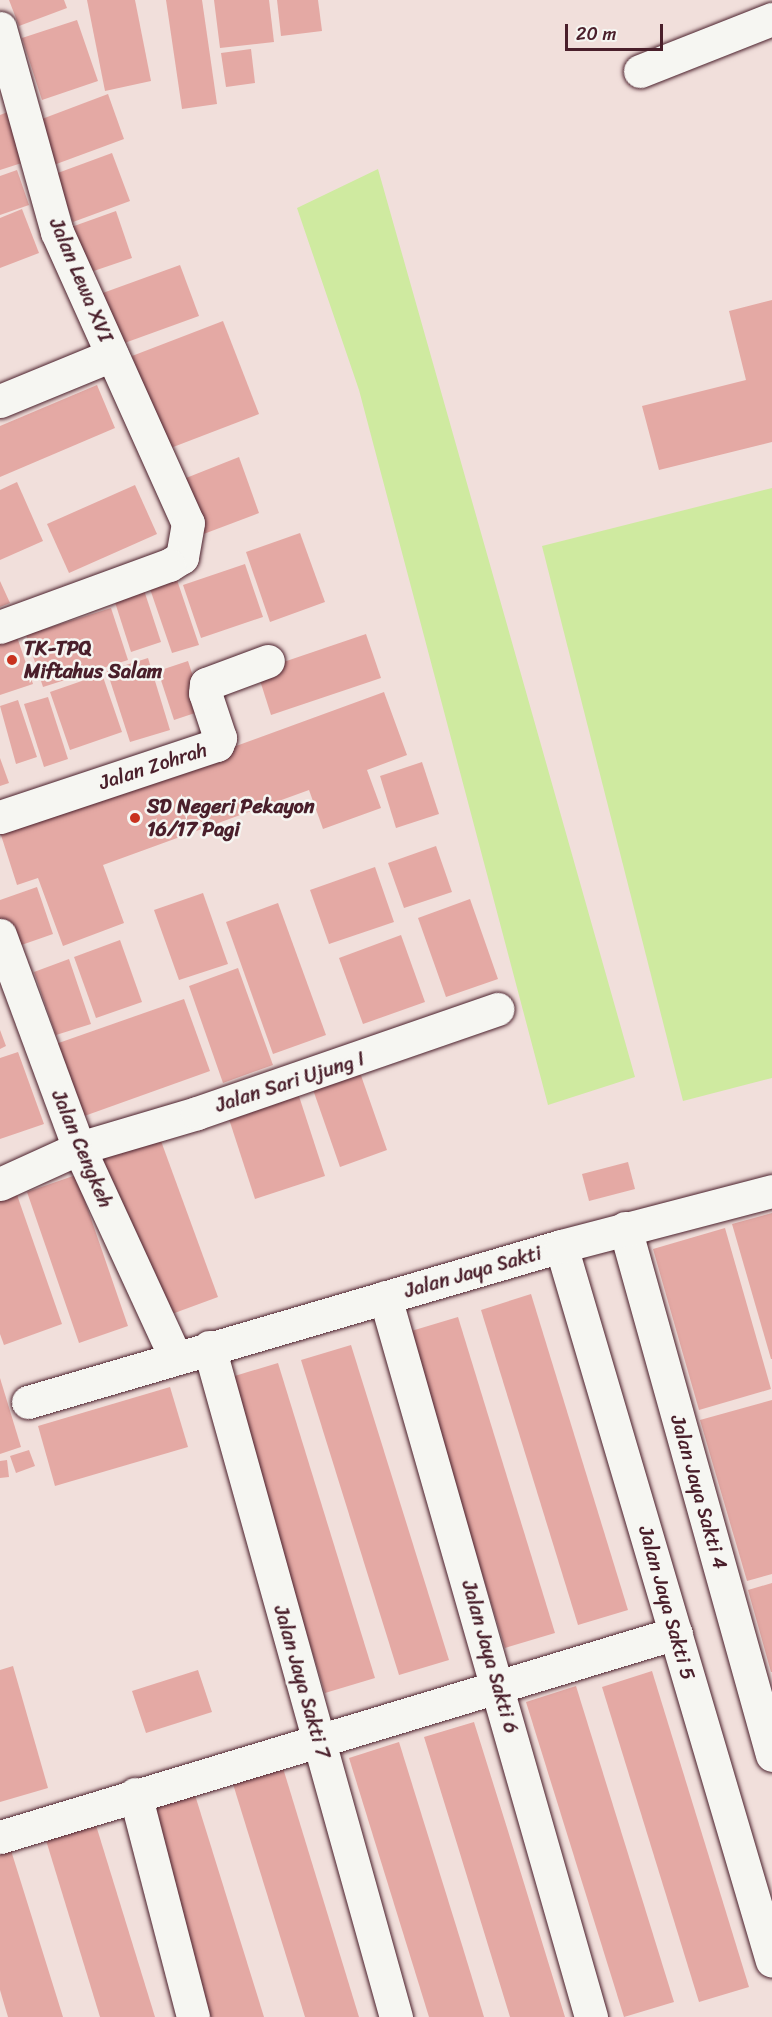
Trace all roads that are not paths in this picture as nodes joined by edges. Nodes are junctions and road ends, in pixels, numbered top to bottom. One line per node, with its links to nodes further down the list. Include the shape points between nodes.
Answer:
1 (772, 19): 3 (street)
2 (0, 28): 4 (street, Jalan Lewa XVI, via 57,232)
3 (640, 71)
4 (112, 355): 5 (street); 6 (street, Jalan Lewa XVI, via 188,523 182,557)
5 (0, 401)
6 (0, 627)
7 (268, 661): 8 (street, Jalan Zohrah, via 206,684 205,693 220,738 217,745)
8 (0, 817)
9 (0, 935): 10 (street, Jalan Cengkeh)
10 (8, 983): 12 (street, Jalan Cengkeh)
11 (498, 1009): 12 (street, Jalan Sari Ujung I, via 292,1082)
12 (79, 1148): 13 (street, Jalan Sari Ujung I); 19 (street, Jalan Cengkeh)
13 (0, 1184)
14 (772, 1191): 15 (street, Jalan Jaya Sakti)
15 (625, 1228): 16 (street, Jalan Jaya Sakti); 24 (street, Jalan Jaya Sakti 4)
16 (561, 1246): 17 (street, Jalan Jaya Sakti); 21 (street, Jalan Jaya Sakti 5)
17 (385, 1298): 18 (street, Jalan Jaya Sakti); 22 (street, Jalan Jaya Sakti 6)
18 (209, 1347): 19 (street, Jalan Jaya Sakti); 23 (street, Jalan Jaya Sakti 7)
19 (175, 1357): 20 (street, Jalan Jaya Sakti)
20 (28, 1402)
21 (676, 1633): 22 (street); 27 (street, Jalan Jaya Sakti 5)
22 (498, 1684): 23 (street); 30 (street, Jalan Jaya Sakti 6)
23 (320, 1740): 25 (street); 29 (street, Jalan Jaya Sakti 7)
24 (772, 1755)
25 (135, 1794): 26 (street); 28 (street)
26 (0, 1838)
27 (772, 1961)
28 (193, 2017)
29 (396, 2017)
30 (591, 2017)

